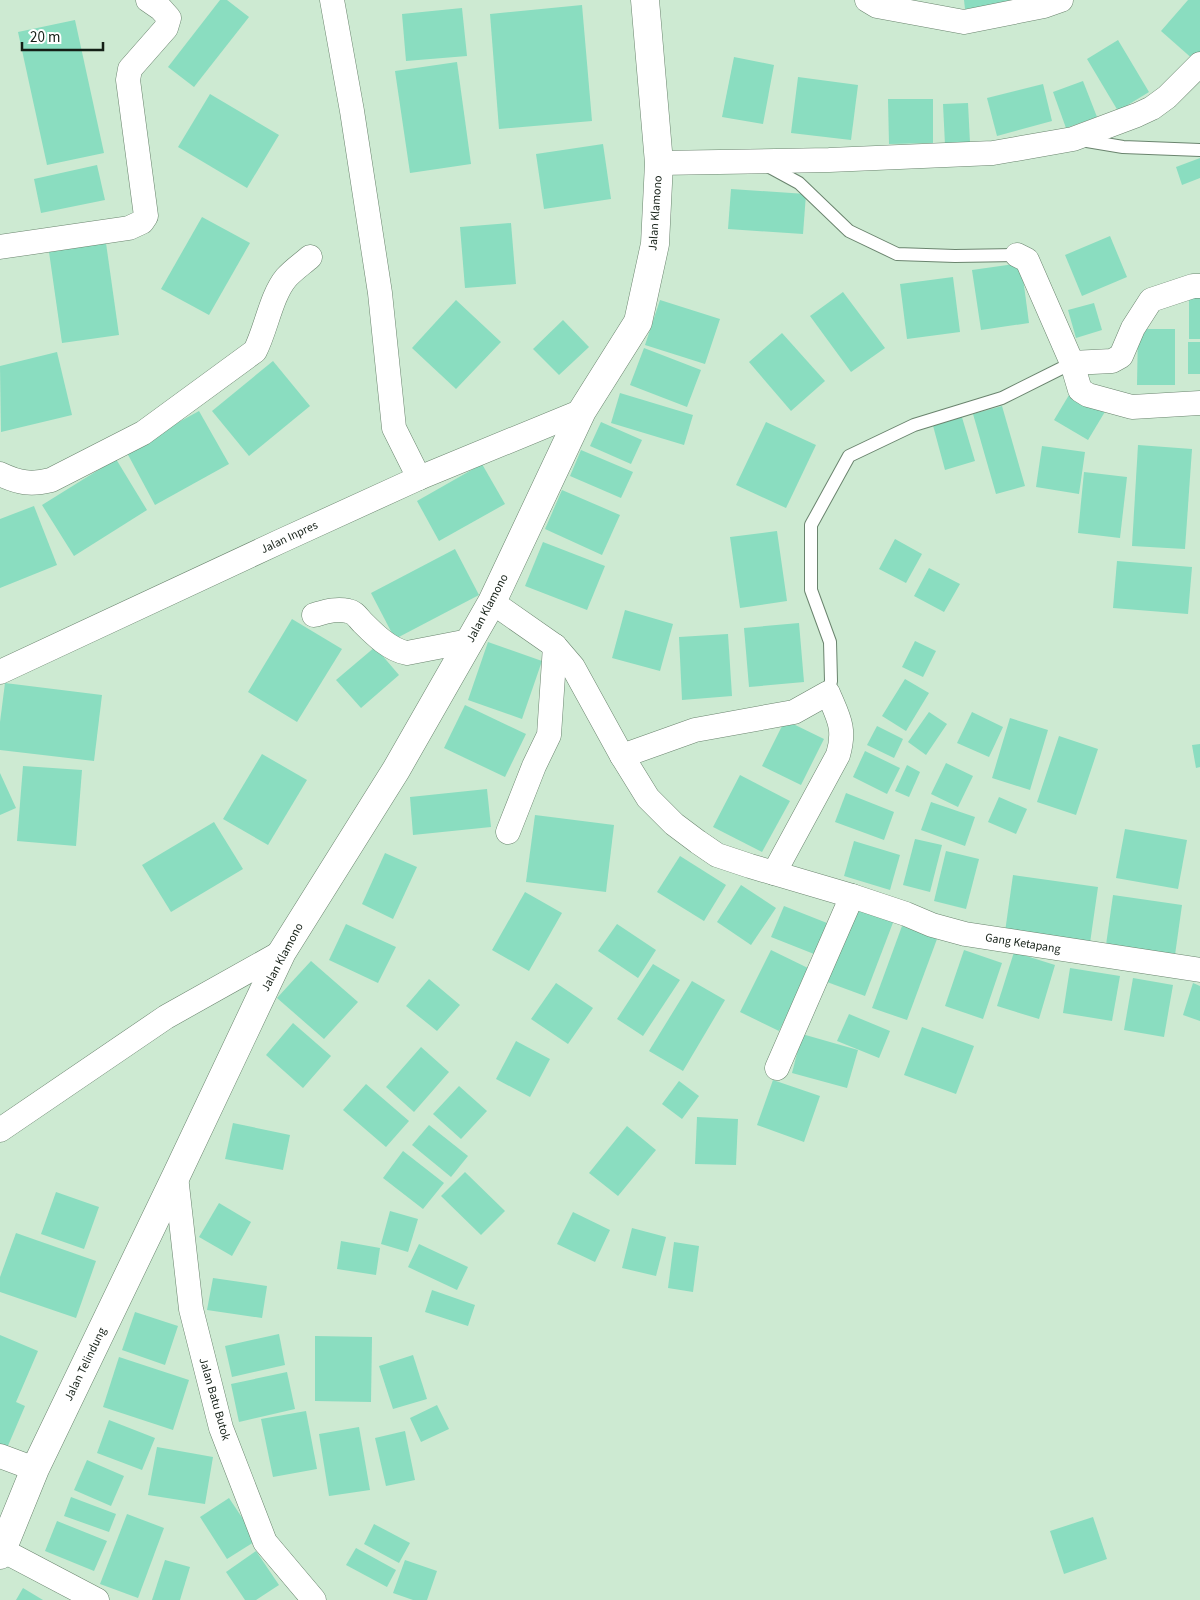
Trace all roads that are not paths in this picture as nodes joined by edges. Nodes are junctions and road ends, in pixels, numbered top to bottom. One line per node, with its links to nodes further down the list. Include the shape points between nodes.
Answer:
1 (148, 0): 11 (street, via 169,18 166,28 130,69 128,80 146,216 142,222 129,228)
2 (332, 0): 19 (street, via 380,293 394,428)
3 (646, 0): 10 (main road, Jalan Klamono)
4 (868, 0): 5 (street, via 877,6 964,22)
5 (1061, 0)
6 (1200, 64): 7 (street, via 1152,108)
7 (1073, 139): 8 (lane, via 1123,148); 9 (street, via 993,153)
8 (1200, 150)
9 (760, 162): 10 (street); 12 (lane, via 799,183 849,231 897,254)
10 (659, 164): 17 (main road, Jalan Klamono, via 654,244 638,322)
11 (0, 247)
12 (1017, 255): 15 (street, via 1026,260)
13 (310, 257): 18 (street, via 286,279 255,351 143,433 51,480 36,484 15,481)
14 (1200, 286): 15 (street, via 1151,300 1133,328 1121,356 1112,361)
15 (1072, 363): 16 (street, via 1080,390 1088,395 1132,407); 25 (lane, via 1002,398 914,425 849,456 811,525 811,590 830,642 831,681)
16 (1200, 403)
17 (582, 411): 19 (street, Jalan Inpres); 20 (main road, Jalan Klamono)
18 (0, 474)
19 (419, 478): 24 (street, Jalan Inpres)
20 (492, 602): 22 (main road, Jalan Klamono); 23 (street, Gang Ketapang)
21 (314, 615): 22 (street, via 351,611 399,652)
22 (470, 641): 30 (main road, Jalan Klamono, via 396,770)
23 (555, 646): 26 (street, Gang Ketapang, via 573,667); 27 (street, via 549,735)
24 (0, 672)
25 (828, 692): 26 (street, via 794,712 695,730); 28 (street, via 841,725 842,742)
26 (622, 756): 28 (street, Gang Ketapang, via 648,798 674,824 717,855)
27 (508, 832)
28 (774, 873): 29 (street, Gang Ketapang)
29 (852, 896): 31 (street, Gang Ketapang, via 965,934); 32 (street)
30 (282, 952): 33 (street, via 166,1017); 34 (main road, Jalan Klamono)
31 (1200, 970)
32 (777, 1068)
33 (0, 1130)
34 (176, 1176): 36 (main road, Jalan Telindung); 39 (street, Jalan Batu Butok, via 191,1309 221,1428 265,1542)
35 (0, 1456): 36 (street)
36 (35, 1468): 37 (main road, Jalan Telindung)
37 (1, 1552): 38 (street)
38 (97, 1600)
39 (314, 1600)

